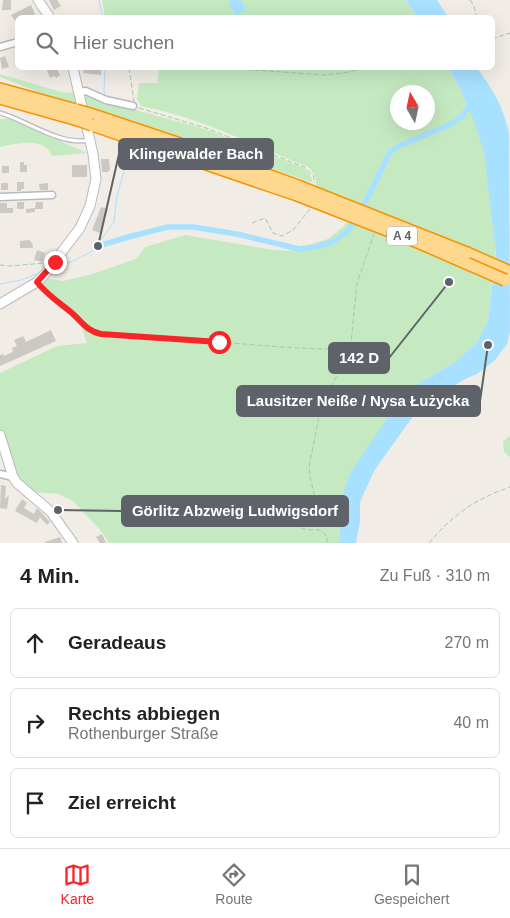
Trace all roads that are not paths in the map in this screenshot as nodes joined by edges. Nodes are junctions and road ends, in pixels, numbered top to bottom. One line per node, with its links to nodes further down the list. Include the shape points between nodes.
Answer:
1 (38, 0): 2 (street)
2 (48, 15)
3 (15, 43): 4 (street)
4 (0, 47)
5 (73, 70): 7 (street)
6 (0, 89): 11 (highway, A 4)
7 (78, 92): 9 (street, via 86,91); 12 (street)
8 (0, 98): 11 (highway, A 4)
9 (133, 106)
10 (0, 113): 12 (lane, via 64,139 75,142)
11 (77, 115): 15 (highway, A 4, bridge, via 204,152 298,190 395,223)
12 (90, 140): 16 (street, via 96,179 80,228 37,282)
13 (52, 195): 14 (street)
14 (0, 197)
15 (508, 276)
16 (0, 304)
17 (0, 435): 19 (street)
18 (0, 474): 19 (street)
19 (13, 477): 20 (street, via 51,512)
20 (73, 543)

